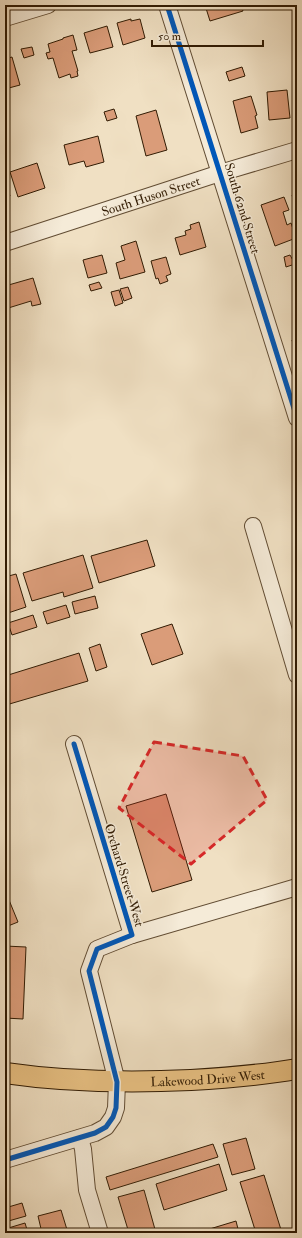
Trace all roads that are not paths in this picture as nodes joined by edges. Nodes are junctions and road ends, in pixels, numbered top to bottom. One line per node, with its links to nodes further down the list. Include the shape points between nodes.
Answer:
1 (48, 5): 3 (street)
2 (167, 5): 5 (street, South 62nd Street)
3 (5, 18)
4 (297, 150): 5 (street, South Huson Street)
5 (220, 173): 6 (street, South Huson Street); 7 (street, South 62nd Street)
6 (5, 243)
7 (291, 379): 8 (street, South 62nd Street)
8 (297, 418)
9 (253, 526): 10 (street)
10 (297, 675)
11 (74, 744): 13 (street, Orchard Street West)
12 (297, 887): 13 (street)
13 (132, 935): 16 (street, Orchard Street West, via 97,949 88,971)
14 (297, 1069): 16 (main road, Lakewood Drive West, via 225,1078)
15 (5, 1073): 16 (main road)
16 (117, 1082): 17 (street, Orchard Street West, via 116,1108 110,1122 101,1130)
17 (80, 1138): 18 (street, Orchard Street West); 19 (street, via 87,1190)
18 (5, 1160)
19 (100, 1233)

